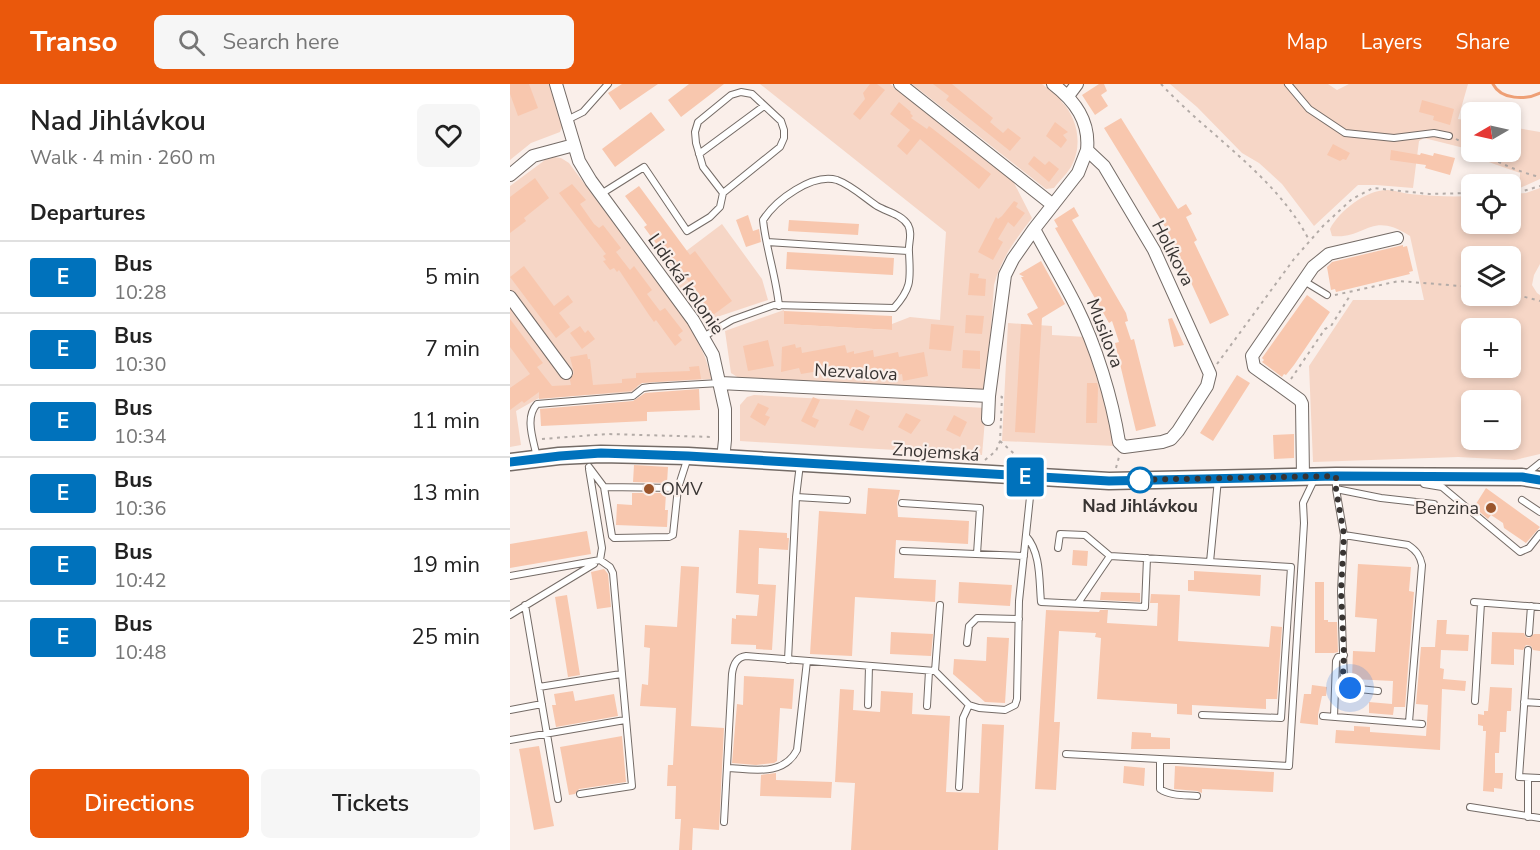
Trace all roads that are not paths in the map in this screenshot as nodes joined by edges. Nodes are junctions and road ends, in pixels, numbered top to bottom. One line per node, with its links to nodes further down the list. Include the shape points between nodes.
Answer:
1 (556, 84): 9 (street, Lidická kolonie)
2 (608, 84): 9 (lane, via 583,112)
3 (900, 84): 17 (street)
4 (1053, 84): 7 (street)
5 (1077, 84): 7 (street)
6 (1288, 84): 10 (lane, via 1309,109 1345,133 1394,138 1434,133)
7 (1068, 96): 12 (street, via 1084,121)
8 (764, 106): 13 (lane); 13 (lane, via 752,94 731,95 698,122 694,132); 15 (lane, via 781,121 784,138 780,147)
9 (567, 120): 11 (street, Lidická kolonie)
10 (1449, 136)
11 (574, 145): 14 (street, via 533,156); 16 (street, Lidická kolonie, via 579,161)
12 (1087, 150): 17 (street, via 1078,173); 31 (street, Holíkova, via 1104,166 1154,250 1210,374 1208,386 1178,431)
13 (699, 154): 15 (lane, via 703,167)
14 (510, 175)
15 (723, 193): 16 (lane, via 720,207 687,231 644,167)
16 (601, 195): 26 (street, Lidická kolonie)
17 (1053, 205): 18 (street)
18 (1034, 229): 29 (street, via 1005,275); 31 (street, Musilova, via 1089,334 1119,442 1124,447)
19 (1397, 238): 22 (street, via 1329,254)
20 (767, 242): 21 (lane); 21 (lane, via 763,220 770,209 805,185 837,180 907,223 911,233); 25 (lane)
21 (908, 251): 25 (lane, via 910,282 894,308)
22 (1303, 281): 23 (lane); 41 (street, via 1252,356 1254,367 1302,404)
23 (1327, 295)
24 (510, 297): 27 (street)
25 (779, 306): 26 (lane, via 732,321)
26 (704, 337): 28 (street, Lidická kolonie)
27 (566, 373)
28 (720, 383): 29 (street, Nezvalova); 33 (lane, via 650,387 633,396 537,404 530,418); 34 (street, Lidická kolonie, via 725,409)
29 (989, 396): 30 (street)
30 (988, 419)
31 (1162, 442)
32 (688, 456): 34 (main road, Znojemská); 35 (main road, Znojemská); 47 (lane)
33 (537, 458): 35 (main road, Znojemská); 36 (main road, Znojemská)
34 (723, 459): 38 (main road, Znojemská)
35 (588, 461): 46 (lane); 63 (lane, via 602,548)
36 (510, 462)
37 (1540, 463): 42 (lane)
38 (800, 464): 39 (main road, Znojemská); 48 (lane)
39 (1029, 471): 43 (main road, Znojemská, via 1109,481); 56 (lane)
40 (1373, 476): 42 (main road, Znojemská); 45 (main road, Znojemská); 54 (lane, via 1442,487 1520,552)
41 (1309, 477): 43 (main road, Znojemská); 45 (main road, Znojemská); 101 (lane, via 1303,503 1289,766)
42 (1522, 477): 44 (main road, Znojemská)
43 (1218, 478): 64 (lane)
44 (1540, 480)
45 (1336, 482): 52 (lane, via 1381,498); 55 (lane)
46 (604, 487): 47 (lane); 47 (lane, via 614,538 673,535)
47 (678, 488)
48 (796, 497): 49 (lane); 77 (lane)
49 (846, 500)
50 (1522, 500): 53 (lane)
51 (902, 503): 59 (lane, via 980,508)
52 (1434, 504)
53 (1540, 512)
54 (1540, 534)
55 (1344, 535): 76 (lane); 96 (lane, via 1408,545 1421,558)
56 (1026, 536): 60 (lane); 66 (lane, via 1036,554 1041,602)
57 (1058, 548): 61 (lane, via 1060,534 1085,535)
58 (903, 551): 59 (lane)
59 (977, 554): 60 (lane)
60 (1024, 556): 72 (lane)
61 (1110, 556): 62 (lane); 66 (lane)
62 (1147, 558): 64 (lane); 66 (lane, via 1145,607)
63 (600, 560): 65 (lane); 67 (lane); 81 (lane, via 613,573)
64 (1210, 562): 92 (lane, via 1291,567 1281,718)
65 (510, 576)
66 (1078, 603)
67 (525, 605): 71 (lane); 82 (lane)
68 (940, 605): 80 (lane)
69 (1531, 606): 70 (lane); 73 (lane); 84 (lane, via 1478,602)
70 (1540, 606)
71 (510, 615)
72 (1019, 619): 74 (lane, via 976,618 969,626); 89 (lane, via 1015,705 1005,710)
73 (1529, 633)
74 (968, 643)
75 (1528, 650): 85 (lane)
76 (1344, 655): 83 (lane, via 1346,686); 94 (lane, via 1336,661)
77 (788, 660): 78 (lane); 102 (lane, via 741,657 733,666)
78 (807, 661): 79 (lane); 102 (lane, via 793,758 769,770)
79 (869, 666): 80 (lane); 88 (lane)
80 (932, 671): 89 (lane); 90 (lane)
81 (621, 674): 82 (lane); 95 (lane)
82 (539, 687): 87 (lane)
83 (1378, 691)
84 (1475, 701)
85 (1524, 702): 86 (lane); 103 (lane, via 1519,777)
86 (1540, 703)
87 (542, 704): 91 (lane); 98 (lane)
88 (868, 705)
89 (969, 705): 105 (lane, via 963,718)
90 (927, 706)
91 (510, 710)
92 (1202, 715)
93 (1323, 716): 94 (lane)
94 (1334, 717): 96 (lane)
95 (625, 720): 98 (lane); 106 (lane, via 632,786)
96 (1409, 722): 97 (lane)
97 (1422, 724)
98 (547, 733): 99 (lane); 108 (lane)
99 (510, 740)
100 (1066, 754): 101 (lane)
101 (1160, 760): 107 (lane, via 1160,789 1165,793)
102 (727, 768): 112 (lane)
103 (1528, 778): 104 (lane); 110 (lane)
104 (1540, 778)
105 (958, 787)
106 (580, 794)
107 (1197, 796)
108 (558, 799)
109 (1470, 807): 110 (lane)
110 (1528, 817): 111 (lane)
111 (1540, 818)
112 (724, 822)

